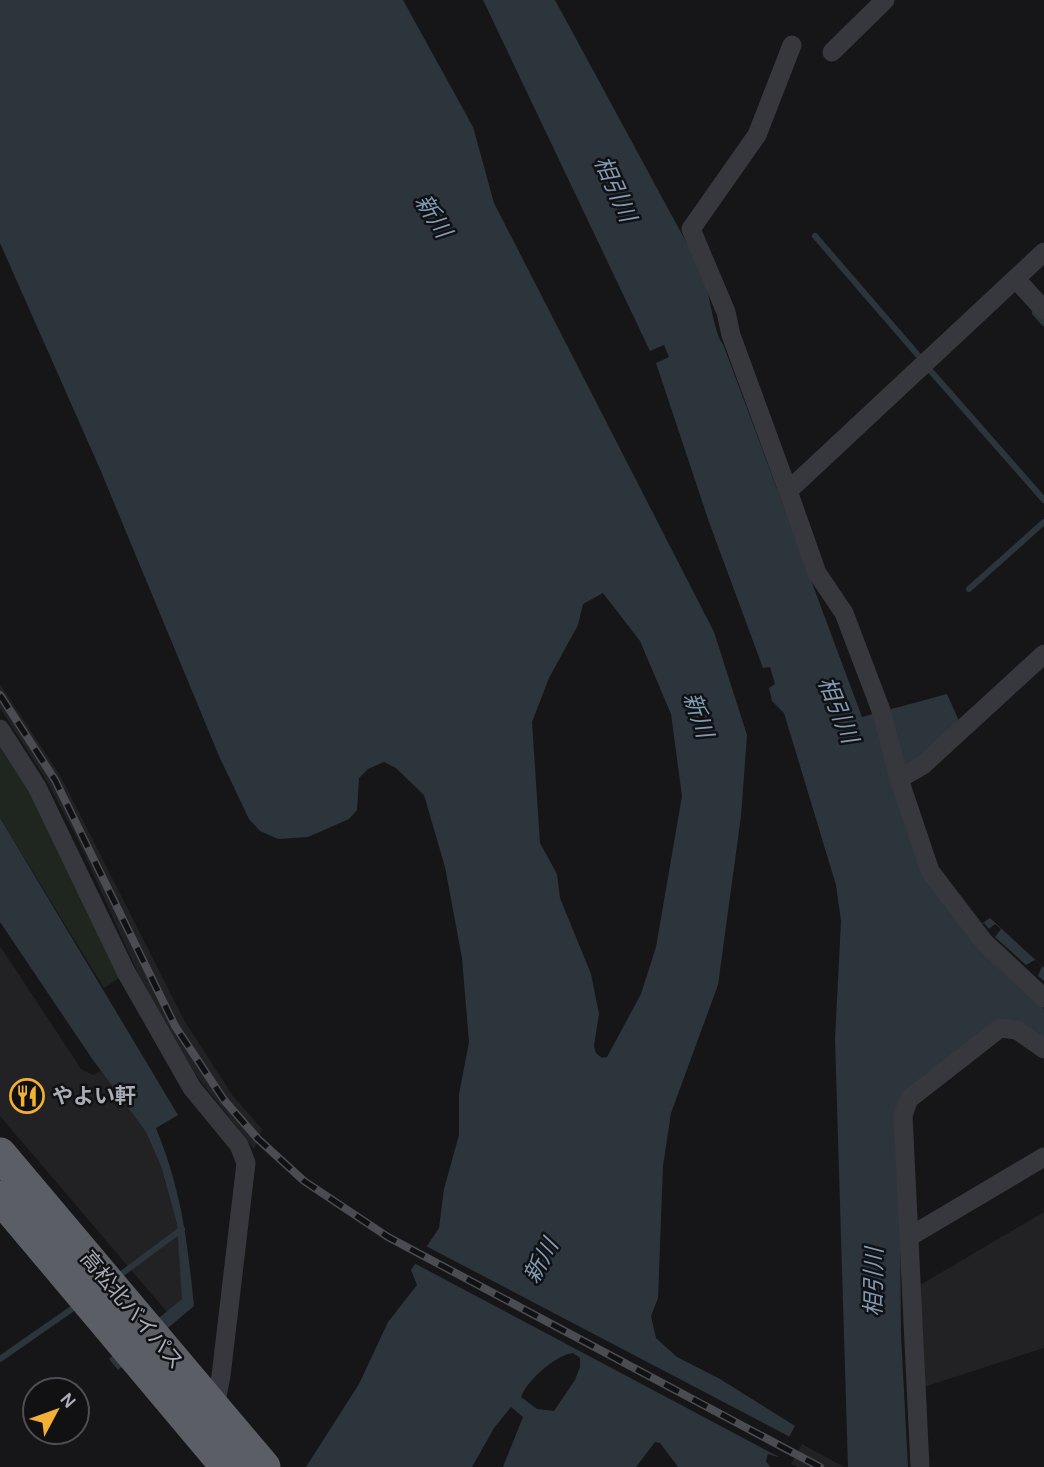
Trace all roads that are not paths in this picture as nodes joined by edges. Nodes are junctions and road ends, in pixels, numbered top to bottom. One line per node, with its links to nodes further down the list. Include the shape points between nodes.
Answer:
1 (885, 0): 3 (street)
2 (792, 45): 7 (street, via 757,135 691,229 726,312)
3 (832, 52)
4 (1044, 252): 5 (street)
5 (1016, 279): 6 (street); 7 (street)
6 (1044, 310)
7 (789, 491): 10 (street, via 817,573 844,613 882,713)
8 (1044, 654): 10 (street, via 923,765)
9 (0, 729): 17 (street, via 37,787 132,983 192,1088 239,1145 246,1163 221,1376)
10 (897, 774): 11 (street, via 930,871 974,930)
11 (1044, 998)
12 (1044, 1049): 16 (street, via 1017,1030 1000,1028 909,1099 903,1115)
13 (0, 1154): 17 (highway, 高松北バイパス)
14 (1044, 1157): 16 (street)
15 (0, 1197): 17 (highway, 高松北バイパス)
16 (909, 1237): 19 (street)
17 (218, 1445): 18 (highway, 高松北バイパス)
18 (264, 1467)
19 (920, 1467)

